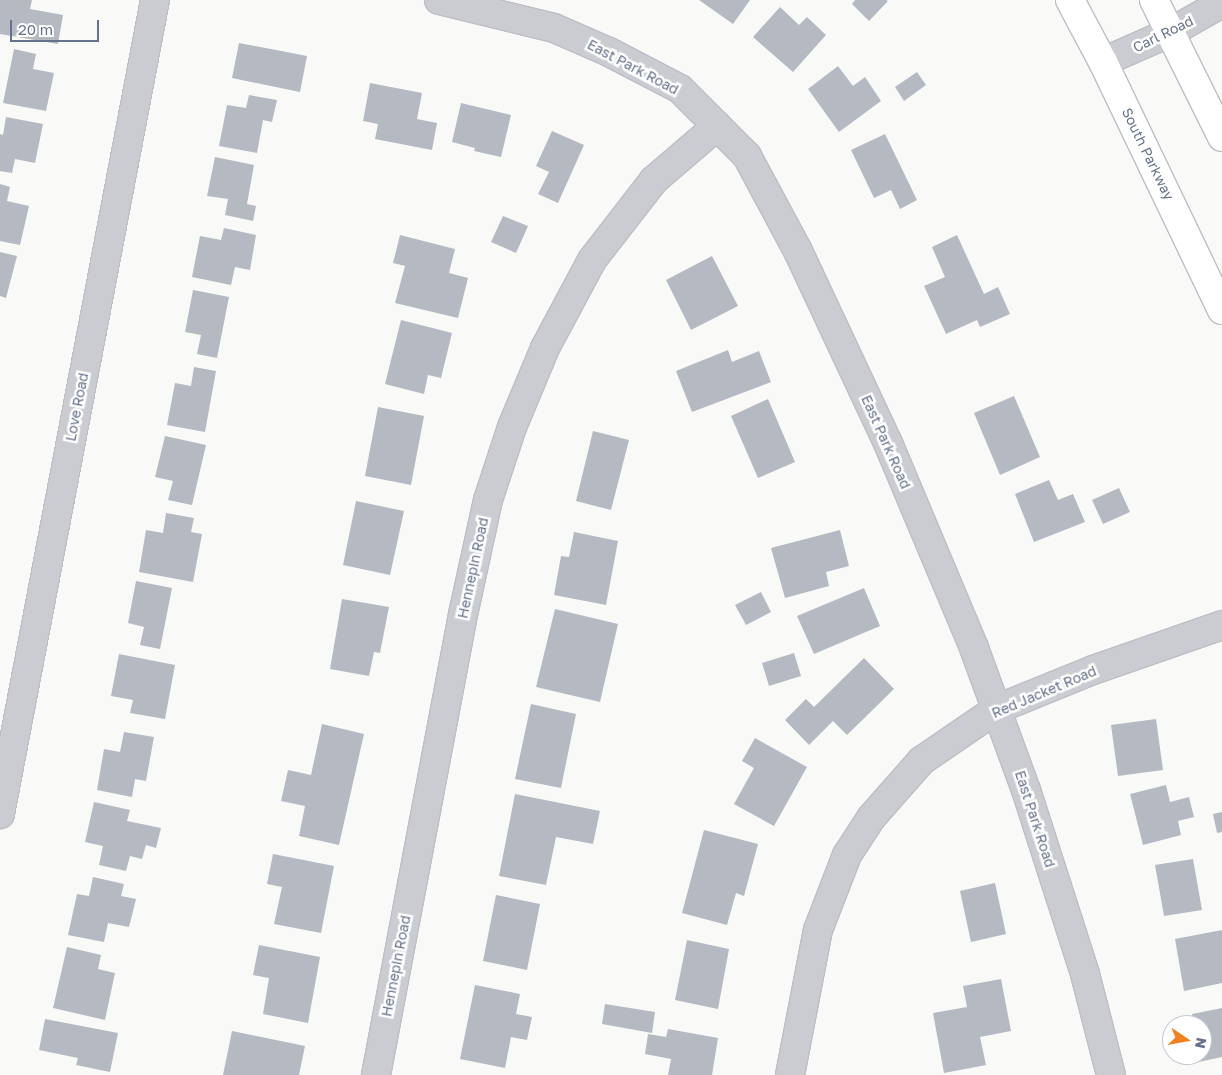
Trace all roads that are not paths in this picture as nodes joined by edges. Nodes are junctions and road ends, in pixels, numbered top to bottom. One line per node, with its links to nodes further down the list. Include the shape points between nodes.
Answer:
1 (155, 0): 13 (street, Love Road)
2 (439, 0): 8 (street, East Park Road, via 554,28 608,52 680,89)
3 (1070, 0): 7 (main road, South Parkway)
4 (1154, 0): 6 (main road)
5 (1222, 3): 6 (street, Carl Road)
6 (1171, 32): 7 (street, Carl Road); 9 (main road)
7 (1103, 62): 10 (main road, South Parkway)
8 (717, 126): 12 (street, East Park Road, via 747,156 798,251 888,443 974,648); 14 (street, Hennepin Road, via 654,180 592,260 545,348 512,427 488,500 464,610)
9 (1222, 137)
10 (1222, 310)
11 (1222, 625): 12 (street, Red Jacket Road, via 1093,670)
12 (996, 709): 15 (street, Red Jacket Road, via 921,761 871,818 847,855 818,930); 16 (street, East Park Road, via 1026,790 1079,955)
13 (0, 814)
14 (376, 1075)
15 (790, 1075)
16 (1111, 1075)

